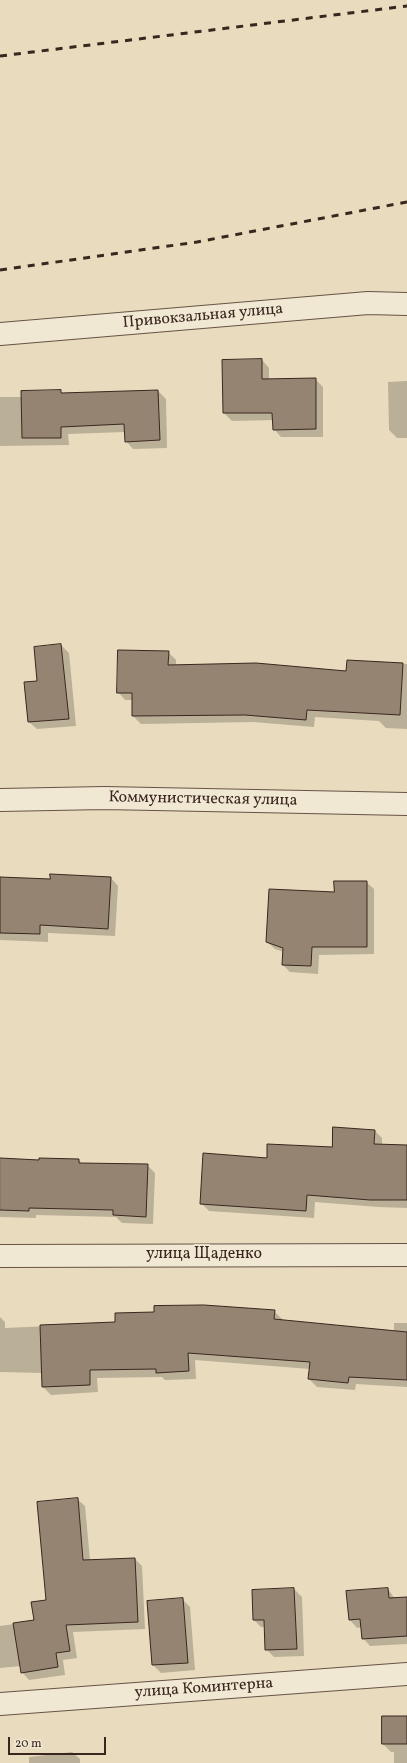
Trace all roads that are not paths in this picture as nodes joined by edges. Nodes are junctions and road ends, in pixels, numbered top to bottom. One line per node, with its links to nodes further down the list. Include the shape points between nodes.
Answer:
1 (407, 304): 2 (street, Привокзальная улица, via 368,303)
2 (0, 334)
3 (0, 800): 4 (street, Коммунистическая улица, via 104,798)
4 (407, 804)
5 (407, 1255): 6 (street, улица Щаденко)
6 (0, 1256)
7 (407, 1674): 8 (street, улица Коминтерна)
8 (0, 1704)

